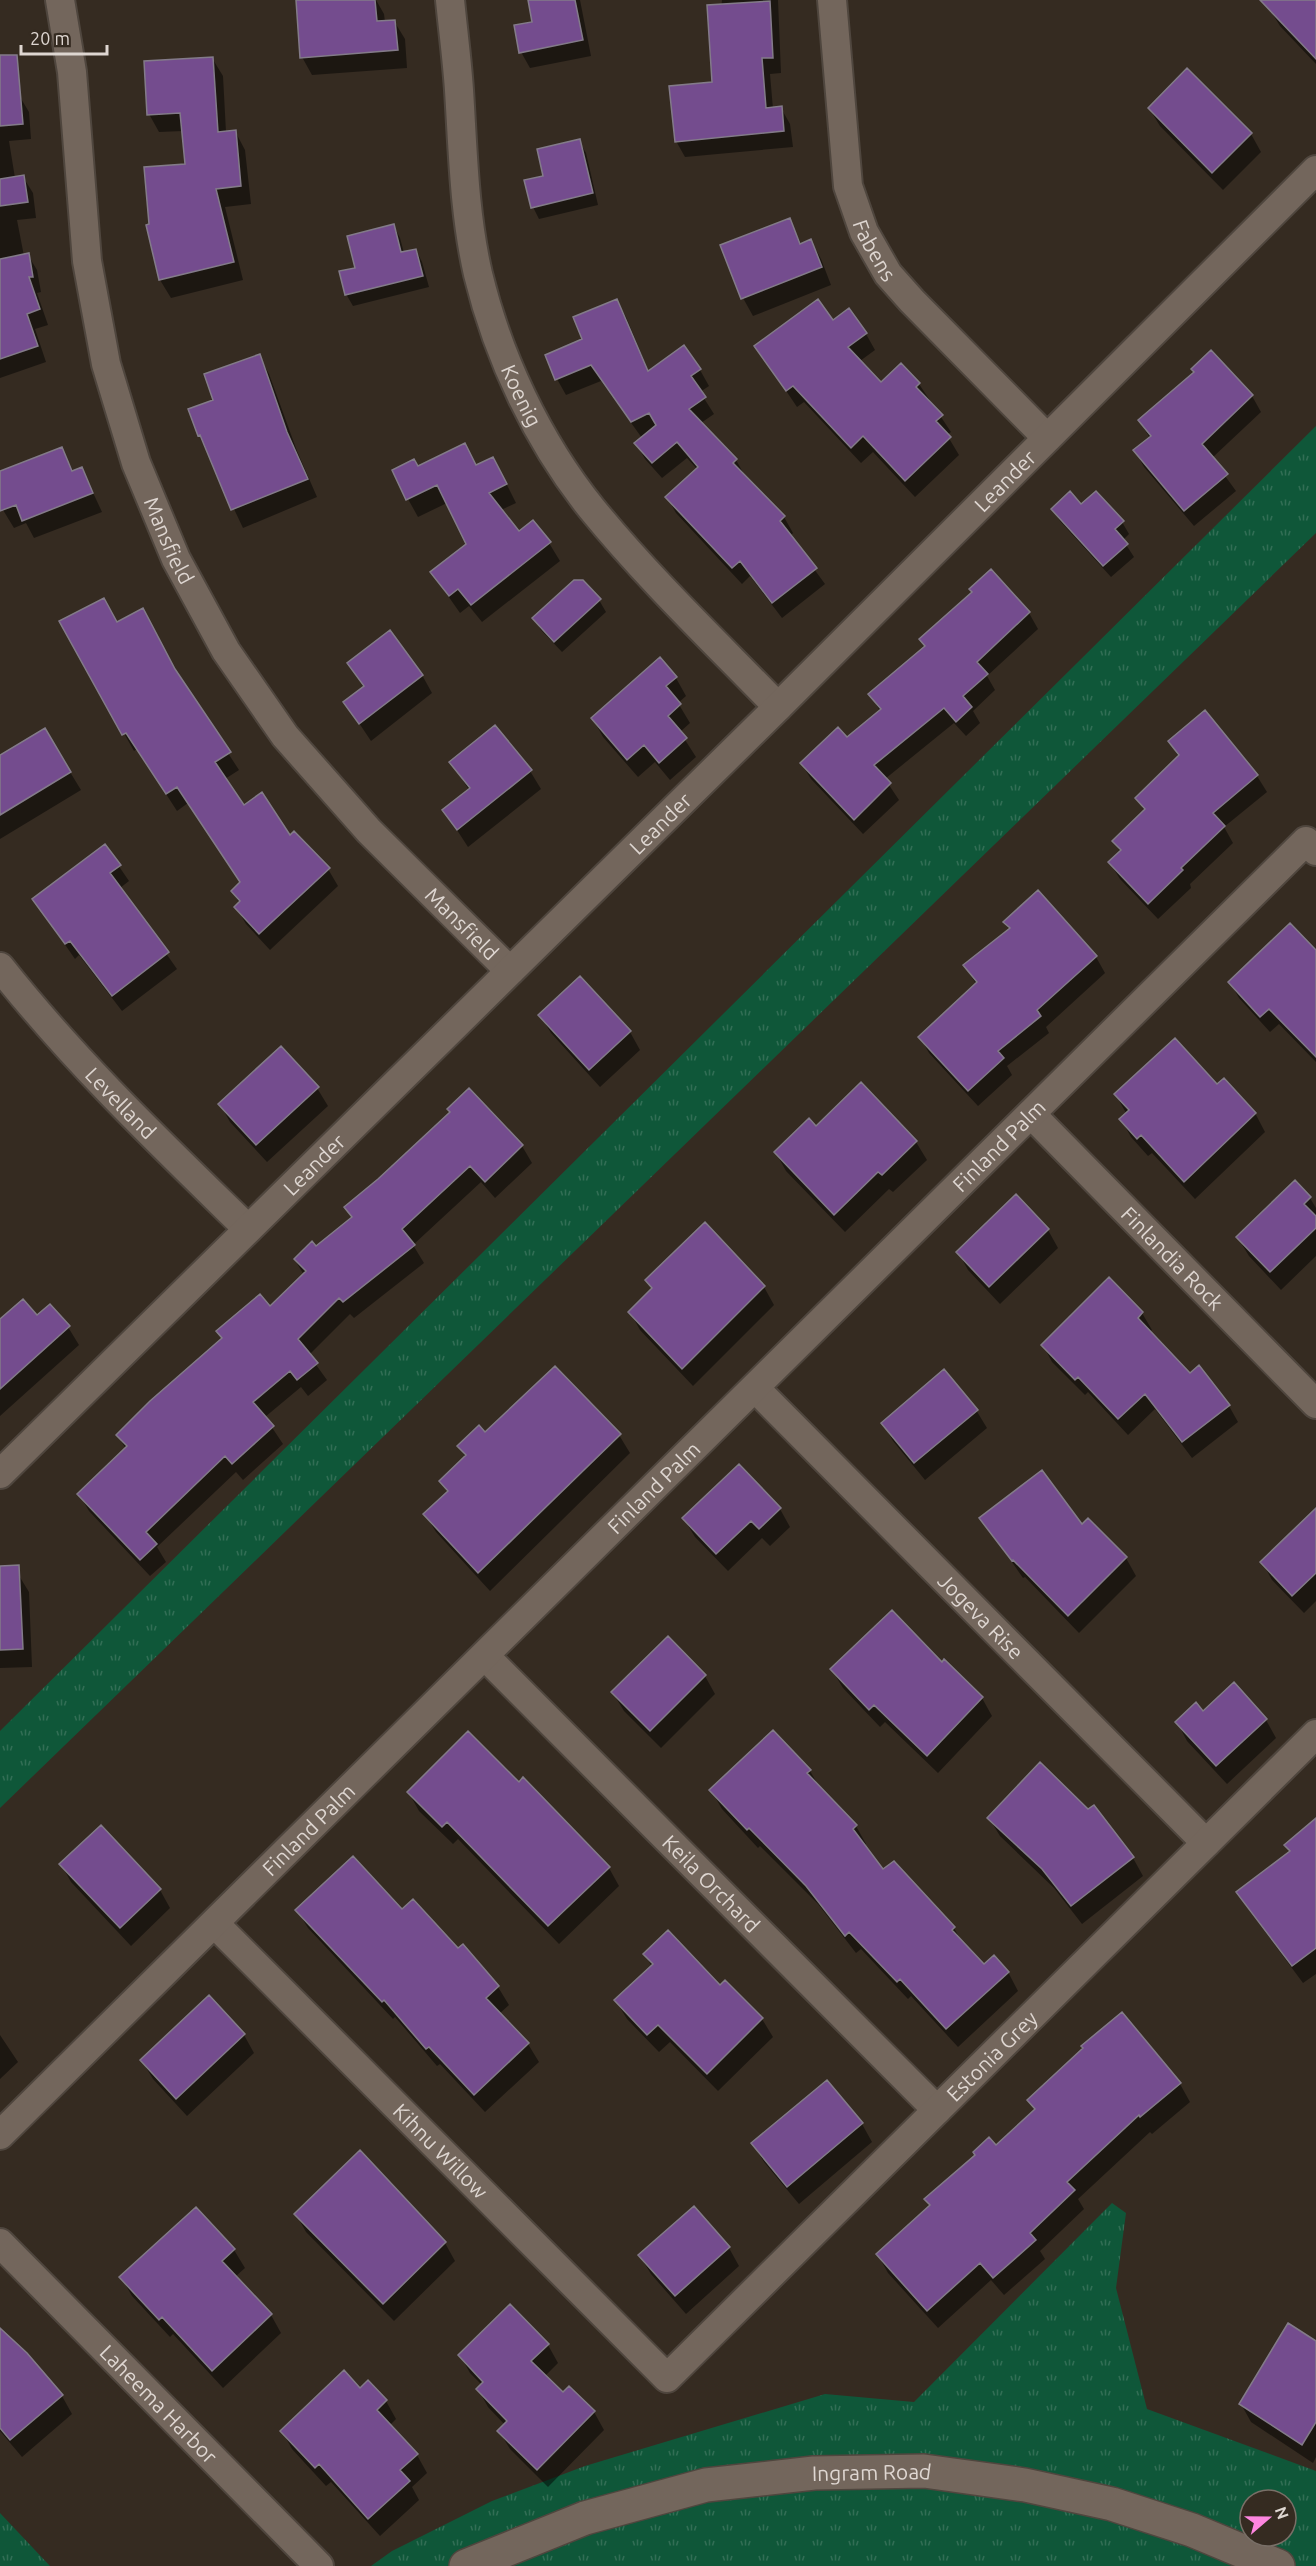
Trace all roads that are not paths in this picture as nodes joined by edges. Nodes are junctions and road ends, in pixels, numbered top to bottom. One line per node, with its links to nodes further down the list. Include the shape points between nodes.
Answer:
1 (60, 0): 9 (street, Mansfield, via 72,72 87,261 106,364 136,463 176,559 226,651 285,736 369,831)
2 (450, 0): 6 (street, Koenig, via 466,211 478,275 523,397 554,454 591,508 641,566)
3 (832, 0): 5 (street, Fabens, via 849,186 864,232 888,274 912,302)
4 (1316, 170): 5 (street, Leander)
5 (1047, 438): 6 (street, Leander)
6 (778, 707): 9 (street, Leander)
7 (1311, 846): 10 (street, Finland Palm)
8 (0, 968): 11 (street, Levelland, via 37,1015 128,1112)
9 (510, 971): 11 (street, Leander)
10 (1031, 1114): 12 (street, Finland Palm); 13 (street, Finlandia Rock)
11 (248, 1229): 14 (street, Leander)
12 (755, 1388): 15 (street, Finland Palm); 17 (street, Jogeva Rise)
13 (1316, 1404)
14 (0, 1474)
15 (485, 1656): 18 (street, Finland Palm); 19 (street, Keila Orchard)
16 (1316, 1734): 17 (street, Estonia Grey)
17 (1206, 1843): 19 (street, Estonia Grey)
18 (215, 1924): 20 (street, Finland Palm); 22 (street, Kihnu Willow)
19 (937, 2110): 22 (street, Estonia Grey)
20 (0, 2135)
21 (0, 2243): 23 (street, Laheema Harbor)
22 (667, 2378)
23 (319, 2566)
24 (466, 2566): 25 (street, Ingram Road, via 585,2518 706,2486 814,2473 924,2471 1025,2485 1112,2504 1192,2530)
25 (1278, 2566)

